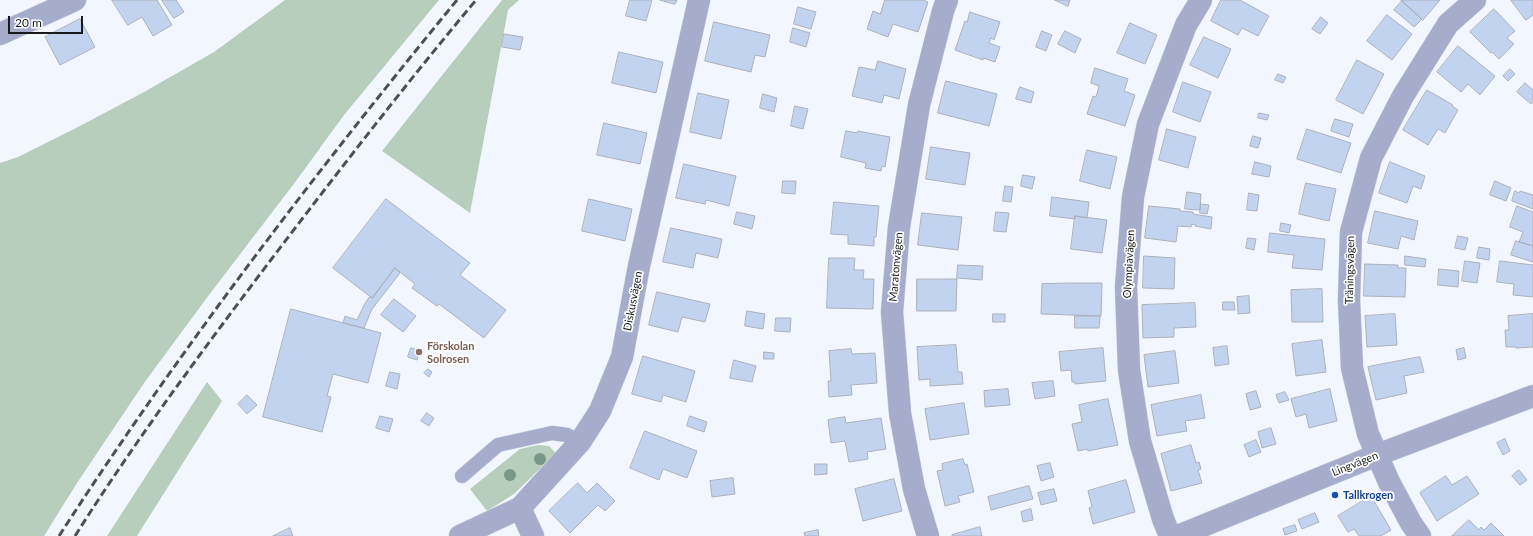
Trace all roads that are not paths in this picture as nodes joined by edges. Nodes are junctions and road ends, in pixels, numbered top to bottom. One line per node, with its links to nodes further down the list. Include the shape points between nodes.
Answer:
1 (75, 0): 6 (street)
2 (699, 0): 8 (street, Diskusvägen, via 639,266 622,357 600,412)
3 (947, 0): 14 (street, Maratonvägen, via 919,105 899,227 892,312 900,413 914,489)
4 (1201, 0): 15 (street, Olympiavägen, via 1186,25 1148,124 1133,197 1126,288 1129,370 1140,441)
5 (1475, 0): 9 (street, Träningsvägen, via 1448,24 1403,96 1371,158 1351,232 1349,300 1352,368 1368,434)
6 (0, 34)
7 (1533, 396): 9 (street, Lingvägen)
8 (580, 442): 10 (lane, via 567,435 552,433 498,445); 11 (street, Diskusvägen)
9 (1377, 455): 16 (street, Lingvägen); 17 (street, Träningsvägen, via 1410,523)
10 (462, 476)
11 (520, 508): 12 (street, Diskusvägen); 13 (street)
12 (460, 536)
13 (533, 536)
14 (928, 536)
15 (1170, 536)
16 (1178, 536)
17 (1420, 536)

